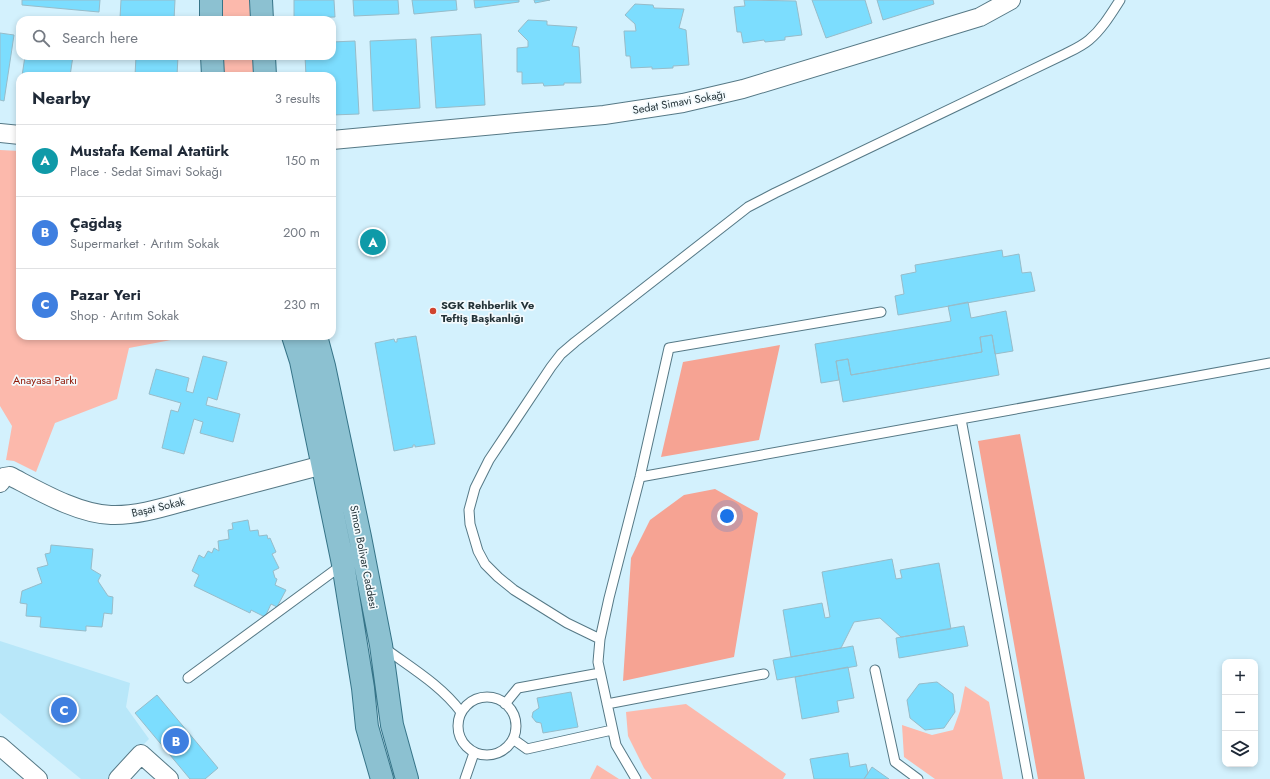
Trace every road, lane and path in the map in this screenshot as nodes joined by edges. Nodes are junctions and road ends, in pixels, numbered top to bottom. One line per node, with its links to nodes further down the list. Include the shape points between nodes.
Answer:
1 (211, 0): 5 (main road)
2 (261, 0): 6 (main road)
3 (1011, 0): 13 (street, Sedat Simavi Sokağı, via 980,17 743,89 683,103 604,114)
4 (1120, 0): 23 (lane, via 1105,24 1078,47 748,207 561,354 489,460 475,488 469,510 470,524 478,551 485,564 498,577 567,623)
5 (211, 16)
6 (262, 16)
7 (212, 60): 9 (main road)
8 (264, 60): 10 (main road)
9 (213, 72)
10 (265, 72)
11 (0, 133): 12 (street)
12 (16, 135)
13 (336, 140)
14 (881, 312): 20 (lane, via 669,348)
15 (294, 340): 19 (main road, Simon Bolivar Caddesi)
16 (317, 340): 24 (main road, Simon Bolivar Caddesi)
17 (1270, 363): 18 (lane)
18 (961, 419): 20 (lane); 45 (lane)
19 (323, 465): 21 (street, Başat Sokak, via 164,507 110,515 67,504 10,476 4,477); 22 (main road, Simon Bolivar Caddesi)
20 (640, 477): 23 (lane)
21 (0, 483)
22 (343, 564): 28 (lane); 41 (main road, Simon Bolivar Caddesi, via 367,727)
23 (600, 639): 26 (lane)
24 (381, 645): 31 (lane, via 441,690); 42 (main road, Simon Bolivar Caddesi, via 392,725)
25 (875, 670): 44 (lane, via 895,762)
26 (600, 674): 29 (lane, via 518,688); 30 (lane)
27 (764, 674): 30 (lane)
28 (188, 678)
29 (505, 704): 31 (lane, via 486,697 476,699); 33 (lane, via 516,721)
30 (607, 704): 32 (lane)
31 (461, 712): 35 (lane, via 458,732 466,748)
32 (612, 730): 33 (lane, via 527,749); 37 (lane, via 616,745)
33 (513, 739): 35 (lane, via 504,749 492,755)
34 (0, 746): 36 (street)
35 (474, 753): 43 (lane)
36 (17, 771): 38 (street)
37 (633, 778)
38 (38, 779)
39 (118, 779): 40 (street, via 141,754)
40 (169, 779)
41 (382, 779)
42 (407, 779)
43 (465, 779)
44 (918, 779)
45 (1028, 779)

